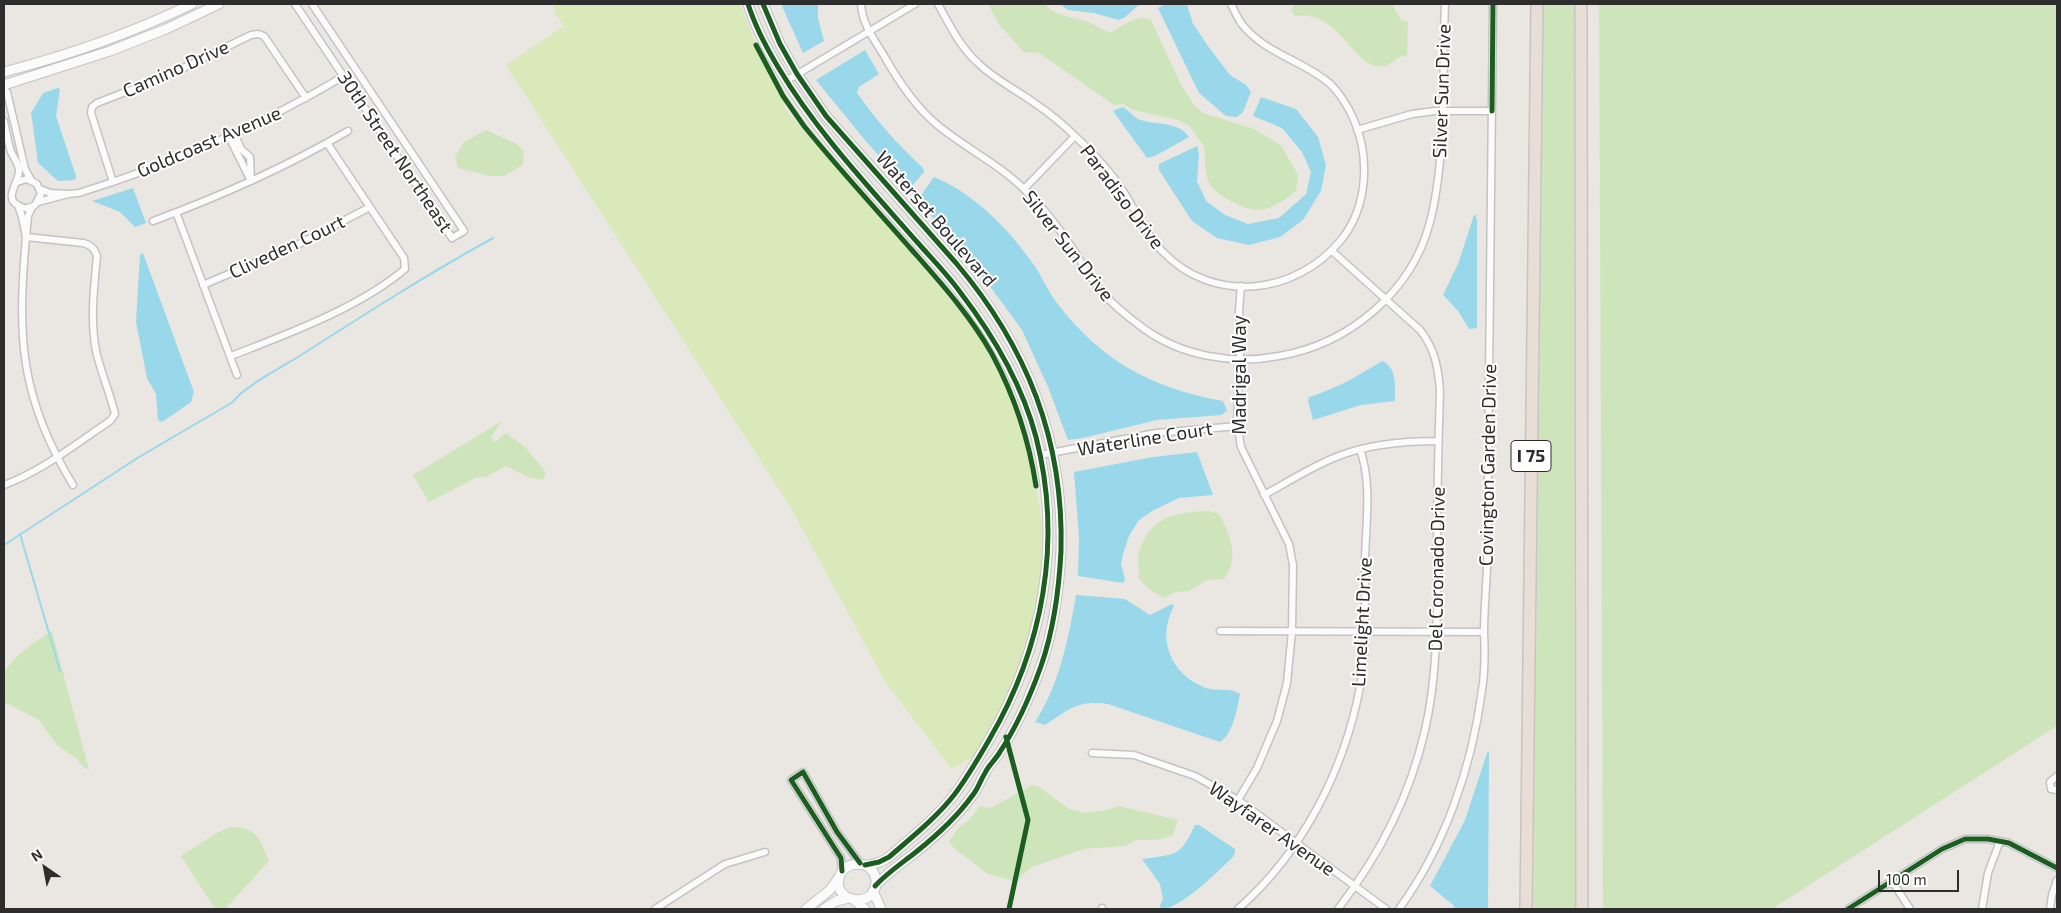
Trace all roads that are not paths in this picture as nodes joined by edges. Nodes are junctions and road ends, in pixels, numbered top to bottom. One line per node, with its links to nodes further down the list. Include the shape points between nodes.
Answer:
1 (192, 4): 16 (street, via 106,41)
2 (219, 4): 20 (street, via 110,52)
3 (295, 4): 18 (street, 30th Street Northeast)
4 (312, 4): 18 (street, 30th Street Northeast, via 464,230 452,238)
5 (748, 4): 19 (street, Waterset Boulevard, via 765,46)
6 (763, 4): 17 (street, Waterset Boulevard)
7 (861, 4): 15 (street)
8 (915, 4): 15 (street)
9 (938, 4): 29 (street, Paradiso Drive, via 976,62)
10 (1231, 4): 26 (street, Paradiso Drive, via 1240,23 1266,47 1326,80 1345,103)
11 (1445, 4): 23 (street, Silver Sun Drive)
12 (1493, 4): 24 (street, Covington Garden Drive)
13 (1536, 4): 93 (highway, I 75)
14 (1581, 4): 94 (highway)
15 (869, 31): 17 (street); 36 (street, Silver Sun Drive, via 900,84 934,122 992,162)
16 (4, 72)
17 (797, 74): 19 (street); 58 (street, Waterset Boulevard, via 826,116 986,300 1026,370 1044,415)
18 (344, 76): 22 (street, Goldcoast Avenue)
19 (786, 81): 59 (street, Waterset Boulevard, via 811,120 959,289 987,328 1015,381 1036,435)
20 (4, 85)
21 (4, 89): 31 (street, via 25,169)
22 (306, 98): 28 (street, Goldcoast Avenue); 33 (street, Camino Drive, via 264,36 258,34 167,76 97,102 91,114)
23 (1442, 110): 24 (street); 26 (street, via 1412,114); 51 (street, Silver Sun Drive, via 1439,171 1430,222 1409,270)
24 (1492, 111): 67 (street, Covington Garden Drive)
25 (4, 121): 34 (street, via 19,171)
26 (1358, 130): 48 (street, Paradiso Drive, via 1364,162 1360,203 1351,226)
27 (348, 131): 30 (street)
28 (232, 136): 32 (street); 33 (street, Goldcoast Avenue)
29 (1075, 136): 36 (street); 50 (street, Paradiso Drive, via 1122,189 1163,252 1206,280)
30 (327, 143): 32 (street); 44 (street)
31 (31, 180): 34 (street, via 24,179); 35 (street)
32 (251, 181): 45 (street)
33 (113, 182): 38 (street, Goldcoast Avenue)
34 (15, 184): 37 (street); 40 (street, via 11,192)
35 (40, 189): 38 (street, Goldcoast Avenue); 41 (street)
36 (1024, 189): 53 (street, Silver Sun Drive, via 1054,222 1101,290 1145,330 1183,349)
37 (4, 190)
38 (68, 194): 41 (street, Goldcoast Avenue)
39 (4, 197): 40 (street)
40 (13, 200): 42 (street)
41 (38, 202): 43 (street)
42 (18, 205): 43 (street); 47 (street)
43 (32, 207): 47 (street)
44 (370, 207): 49 (street, Cliveden Court, via 298,244); 52 (street, via 404,258 405,269 331,314)
45 (176, 212): 46 (street); 49 (street)
46 (153, 221)
47 (26, 237): 60 (street, via 21,298 24,358 30,392); 60 (street, via 90,245 97,256 93,295 96,350 114,414 110,421)
48 (1332, 251): 50 (street, Paradiso Drive, via 1292,278 1260,286); 51 (street, Del Coronado Drive)
49 (203, 285): 52 (street)
50 (1241, 286): 53 (street, Madrigal Way)
51 (1385, 301): 53 (street, Silver Sun Drive, via 1354,327 1316,347 1266,359); 56 (street, Del Coronado Drive, via 1420,330 1434,354 1440,390)
52 (231, 356): 54 (street)
53 (1240, 360): 55 (street, Madrigal Way)
54 (237, 375)
55 (1238, 426): 58 (street, Waterline Court, via 1156,433); 63 (street, Madrigal Way, via 1240,447)
56 (1438, 441): 57 (street); 68 (street, Del Coronado Drive)
57 (1360, 449): 63 (street, via 1336,456); 66 (street, Limelight Drive, via 1366,487)
58 (1053, 453): 59 (street, Waterline Court); 82 (street, Waterset Boulevard, via 1062,519 1060,581 1053,622 1029,696 972,797)
59 (1040, 455): 76 (street, Waterset Boulevard, via 1048,537 1046,572 1036,631 1016,689 967,778 953,796 889,858)
60 (56, 457): 61 (street); 62 (street)
61 (4, 485)
62 (73, 485)
63 (1264, 495): 65 (street, Madrigal Way, via 1289,544 1293,565)
64 (1220, 631): 65 (street)
65 (1292, 631): 66 (street); 72 (street, Madrigal Way, via 1287,683 1276,721)
66 (1364, 632): 68 (street); 74 (street, Limelight Drive, via 1360,686 1341,755 1314,815)
67 (1484, 632): 68 (street); 92 (street, Covington Garden Drive, via 1482,689 1463,778 1437,844)
68 (1437, 633): 81 (street, Del Coronado Drive, via 1430,707 1413,773 1393,822)
69 (1092, 753): 72 (street, Wayfarer Avenue, via 1134,755 1195,776)
70 (2057, 776): 71 (street, via 2049,785)
71 (2057, 790)
72 (1238, 800): 74 (street, Wayfarer Avenue)
73 (2000, 841): 77 (street); 80 (street, via 1975,838 1956,842); 97 (street, via 1988,874)
74 (1296, 842): 81 (street, Wayfarer Avenue); 89 (street, Limelight Drive, via 1270,878)
75 (765, 852): 84 (street, via 725,864)
76 (863, 864): 78 (street, via 850,864); 78 (street, via 837,832 803,772 791,780 841,858); 82 (street, via 875,875)
77 (2057, 868)
78 (841, 874): 83 (street, via 840,888); 85 (street, via 830,890)
79 (2057, 880): 98 (street)
80 (1892, 881): 95 (street); 96 (street)
81 (1355, 887): 90 (street, Del Coronado Drive); 91 (street, Wayfarer Avenue)
82 (874, 889): 83 (street, via 863,899); 88 (street)
83 (851, 899): 86 (street, via 836,901); 87 (street)
84 (655, 909)
85 (806, 909)
86 (824, 909)
87 (865, 909)
88 (881, 909)
89 (1238, 909)
90 (1338, 909)
91 (1386, 909)
92 (1399, 909)
93 (1526, 909)
94 (1582, 909)
95 (1848, 909)
96 (1910, 909)
97 (1982, 909)
98 (2050, 909)

